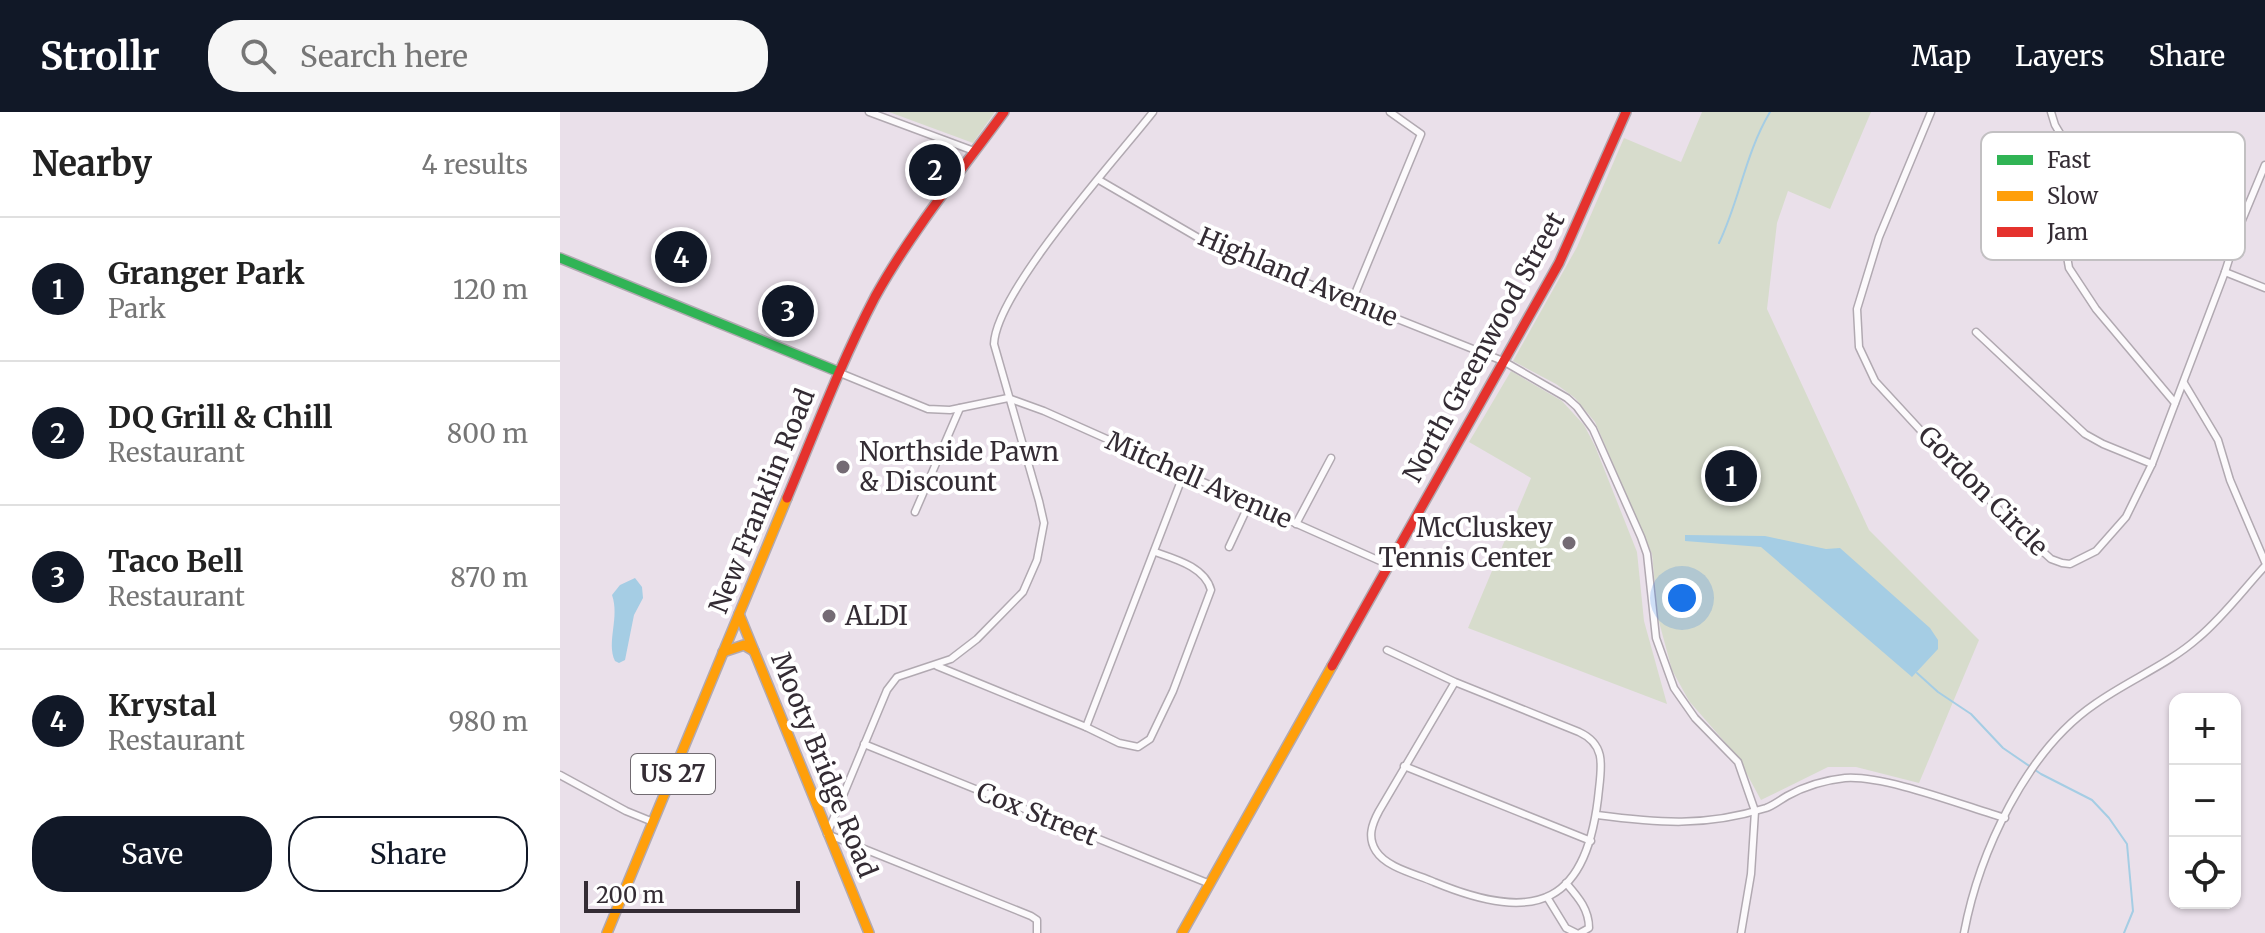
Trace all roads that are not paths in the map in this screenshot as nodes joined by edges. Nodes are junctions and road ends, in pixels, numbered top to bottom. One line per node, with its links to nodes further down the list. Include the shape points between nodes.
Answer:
1 (869, 112): 9 (street)
2 (1004, 112): 9 (main road, New Franklin Road / US 27)
3 (1153, 112): 11 (street)
4 (1390, 112): 18 (street, via 1421,134)
5 (1626, 112): 20 (main road, North Greenwood Street, via 1559,263)
6 (1931, 112): 27 (street, Gordon Circle, via 1879,237 1857,309 1859,347 1875,381 2051,559 2070,564 2096,551 2126,517)
7 (2051, 112): 8 (street)
8 (2059, 132)
9 (977, 152): 21 (main road, New Franklin Road / US 27, via 899,257)
10 (2265, 165): 12 (street, Gordon Circle)
11 (1099, 180): 18 (street, Highland Avenue, via 1209,244); 23 (street, via 1033,264 998,322 994,344)
12 (2245, 213)
13 (560, 258): 21 (main road)
14 (2068, 260): 24 (street, via 2096,309)
15 (2229, 260): 16 (street, Gordon Circle)
16 (2225, 272): 17 (street); 22 (street, Gordon Circle)
17 (2265, 288)
18 (1352, 301): 20 (street, Highland Avenue)
19 (1976, 332): 27 (street, via 2085,434)
20 (1503, 361): 35 (main road, North Greenwood Street); 46 (street, Highland Avenue, via 1567,398 1593,429 1647,554 1656,638 1674,688 1738,762)
21 (839, 372): 25 (street, via 919,407); 36 (main road, New Franklin Road / US 27)
22 (2184, 383): 24 (street, Gordon Circle); 34 (street, via 2218,440)
23 (1008, 398): 25 (street); 28 (street, Mitchell Avenue); 40 (street, via 1044,523 1037,560 1023,592 977,639)
24 (2175, 403): 27 (street, Gordon Circle)
25 (960, 408): 30 (street)
26 (1331, 458): 31 (street)
27 (2152, 464)
28 (1184, 473): 29 (street, Mitchell Avenue); 33 (street)
29 (1250, 502): 31 (street, Mitchell Avenue); 32 (street)
30 (915, 512)
31 (1296, 524): 35 (street, Mitchell Avenue)
32 (1229, 547)
33 (1155, 552): 42 (street); 42 (street, via 1192,566 1211,587 1178,679 1150,739 1138,747)
34 (2265, 564): 48 (street, via 2197,639 2092,705 2052,743)
35 (1389, 565): 53 (main road, North Greenwood Street)
36 (739, 614): 38 (main road, Mooty Bridge Road); 39 (main road, New Franklin Road / US 27)
37 (1387, 650): 41 (street)
38 (754, 651): 39 (main road, via 744,645); 50 (main road, Mooty Bridge Road)
39 (723, 652): 49 (main road, New Franklin Road / US 27)
40 (936, 666): 42 (street); 43 (street, via 897,677)
41 (1455, 682): 44 (street); 47 (street, via 1592,740 1603,763)
42 (1086, 727)
43 (864, 744): 50 (street); 53 (street, Cox Street)
44 (1404, 766): 51 (street); 54 (street, via 1372,827 1372,843 1380,856 1487,901 1513,904)
45 (560, 775): 49 (street)
46 (1755, 811): 47 (street, via 1682,823); 48 (street, via 1812,785 1847,778 1902,787); 60 (street)
47 (1597, 815): 51 (street)
48 (2005, 818): 61 (street, via 1977,876)
49 (653, 822): 55 (main road, New Franklin Road / US 27)
50 (827, 834): 56 (main road, Mooty Bridge Road); 57 (street, via 1031,916 1037,920)
51 (1591, 841): 52 (street)
52 (1566, 883): 54 (street); 59 (street, via 1589,916 1589,928)
53 (1210, 884): 58 (main road, North Greenwood Street)
54 (1547, 897): 59 (street, via 1566,928)
55 (607, 933)
56 (869, 933)
57 (1037, 933)
58 (1182, 933)
59 (1578, 933)
60 (1741, 933)
61 (1964, 933)

